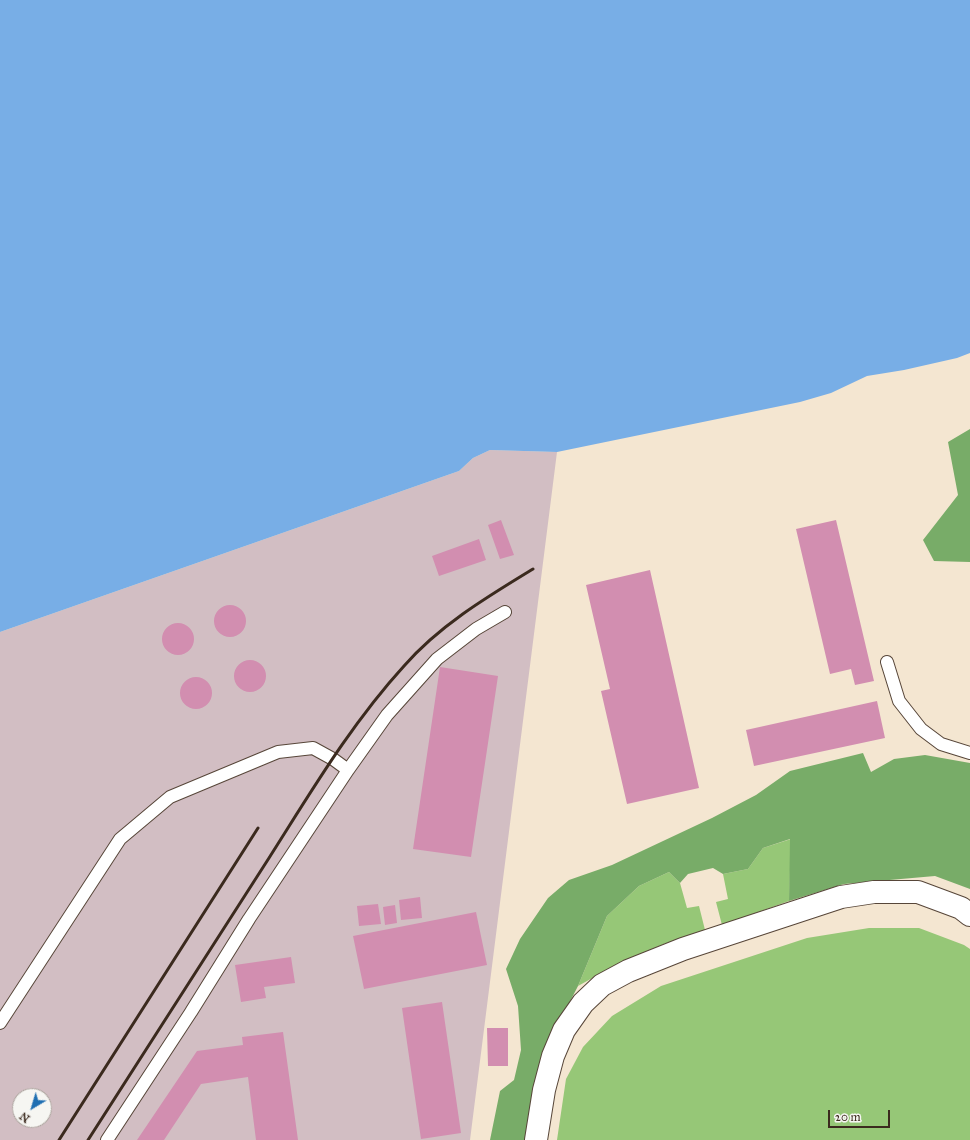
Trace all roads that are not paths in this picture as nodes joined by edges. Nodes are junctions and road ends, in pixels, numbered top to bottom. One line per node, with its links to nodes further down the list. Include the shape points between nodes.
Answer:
1 (505, 612): 4 (lane, via 476,629 437,659 387,715)
2 (887, 662): 3 (lane, via 899,701 921,729 942,744)
3 (970, 753)
4 (348, 770): 6 (lane, via 313,748 278,752 170,797 120,839); 7 (lane)
5 (970, 915): 8 (street, via 961,908 918,892 874,892 841,897 683,949 628,971 602,985 583,1003 564,1030 553,1056 544,1090)
6 (0, 1023)
7 (106, 1140)
8 (536, 1140)

